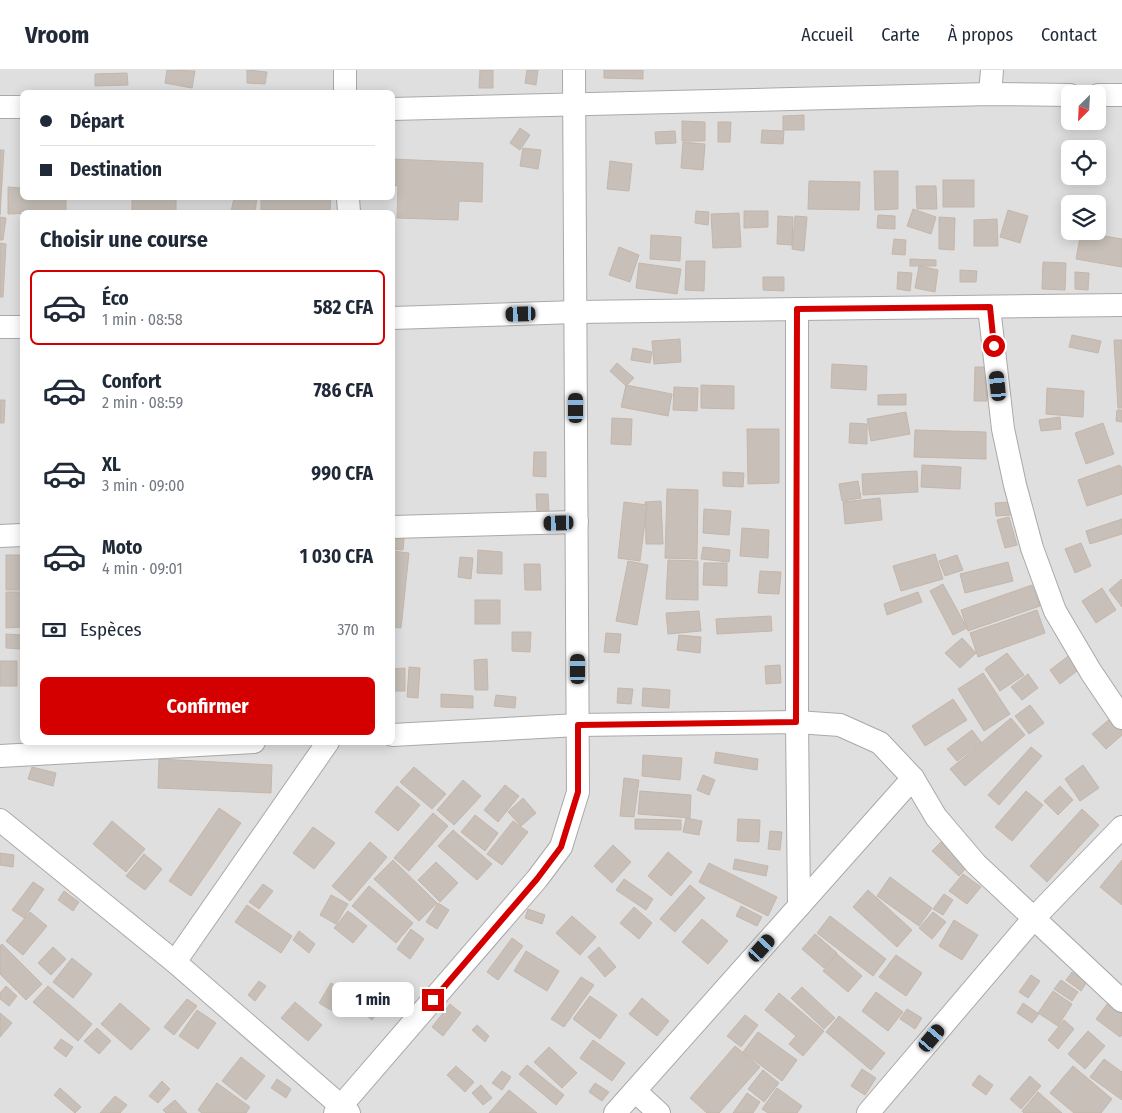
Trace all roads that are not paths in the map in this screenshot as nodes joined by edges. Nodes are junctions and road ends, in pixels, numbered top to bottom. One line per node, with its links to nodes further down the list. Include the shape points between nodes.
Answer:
1 (345, 70): 4 (street)
2 (574, 70): 9 (street)
3 (992, 70): 5 (street)
4 (345, 90)
5 (990, 94): 6 (street); 9 (street)
6 (1061, 95)
7 (1106, 95): 8 (street)
8 (1122, 95)
9 (574, 105): 12 (street); 16 (street)
10 (0, 107): 11 (street)
11 (20, 107)
12 (395, 109)
13 (1122, 305): 14 (street)
14 (990, 307): 15 (street); 24 (street, via 1003,429 1032,548 1055,611)
15 (797, 309): 16 (street); 25 (street)
16 (576, 312): 17 (street); 20 (street)
17 (395, 318)
18 (0, 327): 19 (street)
19 (20, 327)
20 (577, 522): 21 (street); 26 (street)
21 (395, 527)
22 (20, 535): 23 (street)
23 (0, 536)
24 (1122, 718)
25 (796, 722): 26 (street); 31 (street, via 840,725 880,743); 34 (street)
26 (578, 725): 27 (street); 39 (street, via 578,792 561,847)
27 (395, 735)
28 (200, 745): 30 (street)
29 (326, 745): 36 (street)
30 (0, 756)
31 (913, 778): 34 (street); 35 (street, via 936,817 976,864)
32 (0, 820): 36 (street)
33 (1122, 827): 35 (street)
34 (800, 906): 38 (street)
35 (1034, 918): 37 (street); 42 (street)
36 (176, 962): 39 (street)
37 (1122, 1001)
38 (635, 1091): 40 (street); 41 (street)
39 (342, 1111)
40 (615, 1113)
41 (659, 1113)
42 (868, 1113)

